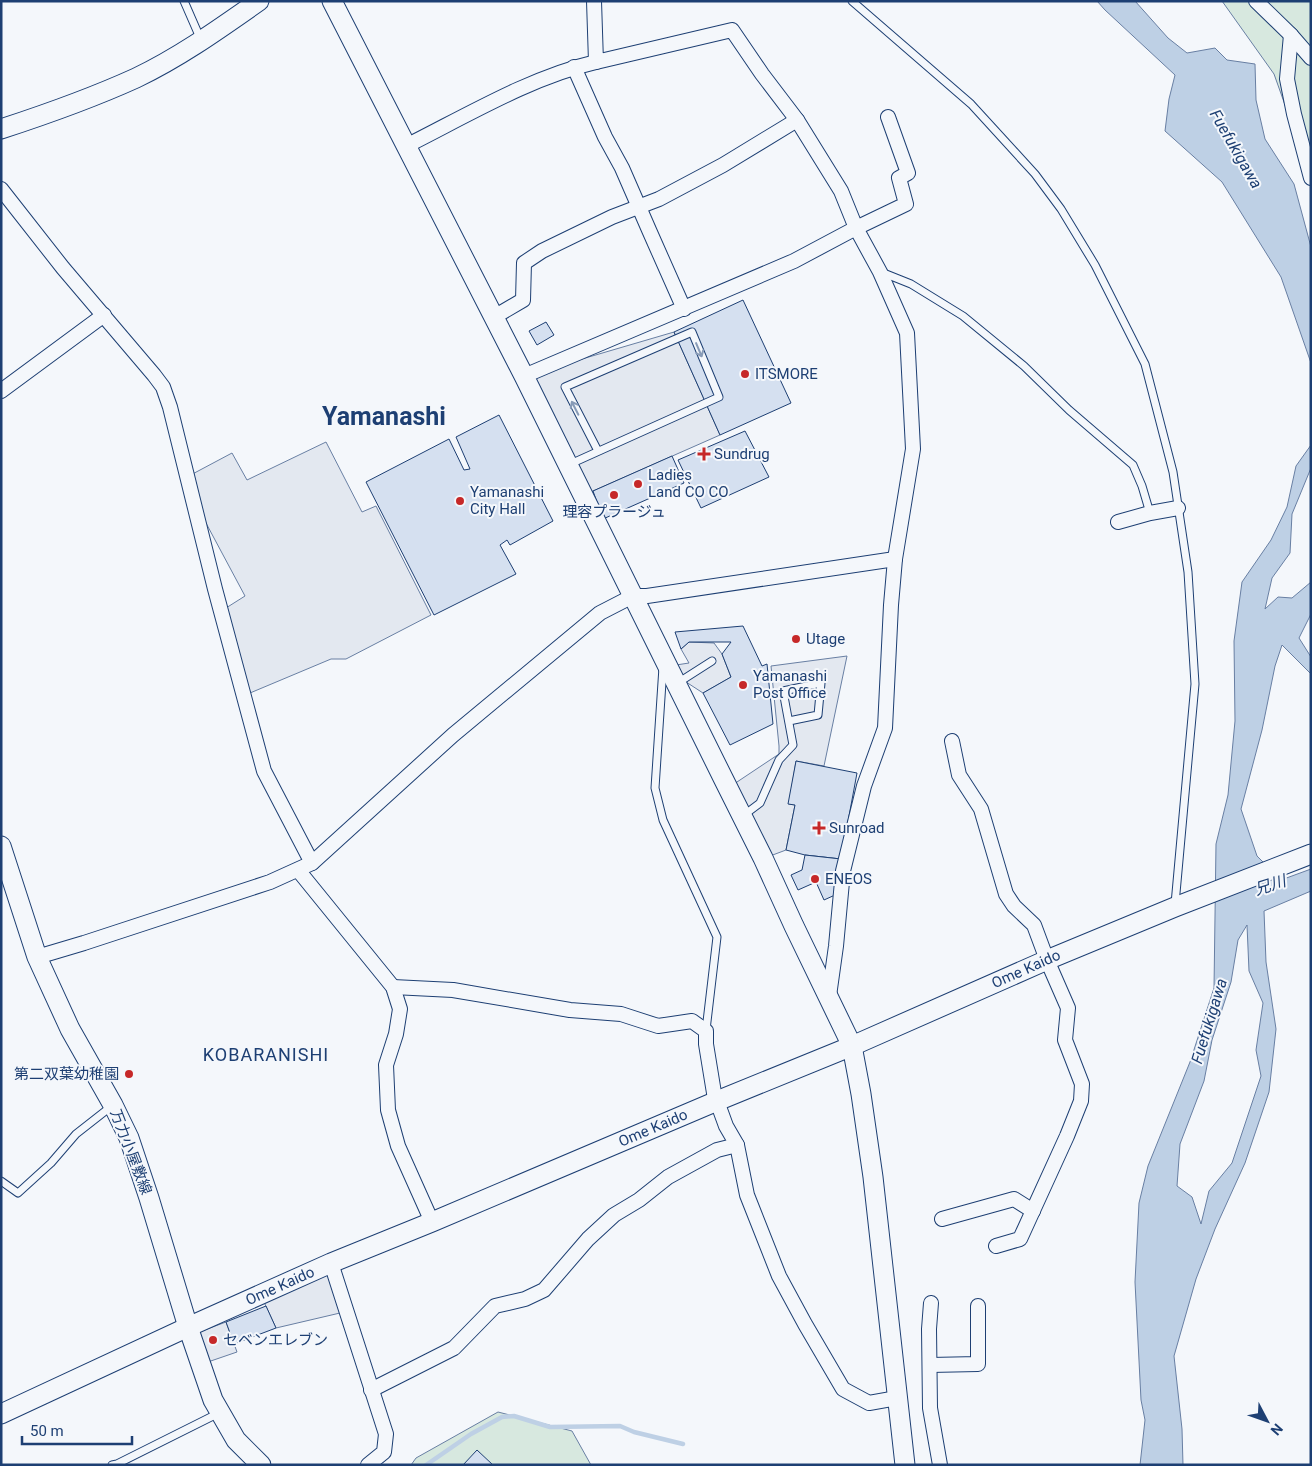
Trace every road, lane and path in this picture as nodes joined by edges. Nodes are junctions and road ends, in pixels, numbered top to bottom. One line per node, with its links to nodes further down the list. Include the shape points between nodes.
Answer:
1 (184, 1): 8 (lane)
2 (258, 1): 8 (main road)
3 (332, 1): 15 (main road)
4 (594, 1): 10 (street)
5 (852, 1): 28 (lane, via 971,104 1035,174 1061,209 1095,265 1145,364 1173,472)
6 (1256, 1): 7 (street)
7 (1290, 35): 9 (street); 16 (street, via 1287,79)
8 (201, 41): 14 (main road, via 137,77 61,109)
9 (1311, 58)
10 (596, 62): 11 (street); 13 (street, via 732,30)
11 (574, 67): 15 (street, via 497,100); 18 (street)
12 (888, 117): 19 (street, via 908,173 899,178 906,204)
13 (797, 120): 18 (street, via 723,165 659,199); 19 (street, via 841,191)
14 (1, 129)
15 (406, 146): 23 (main road)
16 (1311, 178)
17 (1, 189): 22 (street)
18 (638, 206): 21 (street); 23 (street, via 524,262 523,300)
19 (856, 228): 20 (street); 21 (street, via 794,261)
20 (880, 272): 29 (lane, via 911,284 963,316 1024,366 1133,465); 31 (street, via 908,333 912,402 913,450)
21 (684, 309): 24 (street)
22 (104, 315): 25 (street); 41 (street, via 163,388 264,771)
23 (494, 317): 24 (main road)
24 (524, 376): 27 (main road)
25 (1, 390)
26 (598, 451): 26 (lane, one-way to 26, via 565,387 692,332 719,397); 27 (lane)
27 (568, 465): 32 (main road)
28 (1178, 508): 29 (street); 43 (lane, via 1188,572 1195,684)
29 (1150, 513): 30 (street)
30 (1118, 522)
31 (895, 559): 32 (street); 47 (street, via 885,728 864,786 843,870)
32 (632, 596): 33 (main road); 41 (street, via 600,613 453,735)
33 (664, 659): 35 (main road); 48 (lane, via 655,788 663,820 717,937)
34 (712, 661): 35 (lane)
35 (676, 684): 38 (main road)
36 (789, 721): 36 (lane, via 784,690 821,683 818,715); 38 (lane, via 793,746 779,760 760,803)
37 (952, 740): 45 (street, via 959,775 981,809 1006,894 1034,924)
38 (744, 818): 47 (main road)
39 (1, 846): 44 (main road, 万力小屋敷線, via 9,882)
40 (1311, 854): 43 (main road, Ome Kaido)
41 (312, 863): 42 (street)
42 (298, 870): 44 (street); 46 (street)
43 (1180, 905): 45 (main road, Ome Kaido)
44 (37, 957): 51 (main road, 万力小屋敷線, via 70,1029)
45 (1047, 960): 49 (main road, Ome Kaido); 54 (street, via 1068,1008 1065,1040 1082,1084 1081,1101)
46 (393, 987): 48 (street, via 453,990 570,1010 621,1014 658,1026 692,1021); 56 (street, via 400,1009 386,1065 388,1110 398,1146)
47 (829, 996): 49 (main road)
48 (706, 1031): 50 (street)
49 (852, 1046): 50 (main road, Ome Kaido); 64 (main road, via 873,1177)
50 (716, 1101): 52 (street); 56 (main road, Ome Kaido)
51 (113, 1105): 53 (lane, via 76,1134 51,1163 18,1193); 61 (main road, 万力小屋敷線, via 129,1138)
52 (737, 1145): 63 (street, via 717,1150 668,1177 614,1216 588,1239 544,1290 495,1306 454,1348); 64 (street, via 747,1194 779,1276 844,1389 868,1403)
53 (1, 1181)
54 (1033, 1211): 55 (street, via 1014,1199); 57 (street, via 1020,1239)
55 (942, 1219)
56 (432, 1222): 58 (main road, Ome Kaido)
57 (996, 1246)
58 (331, 1263): 61 (main road, Ome Kaido); 63 (street)
59 (931, 1303): 62 (street)
60 (978, 1306): 62 (street, via 978,1364)
61 (188, 1327): 65 (main road, 万力小屋敷線); 66 (main road, Ome Kaido)
62 (930, 1366): 71 (street, via 930,1408)
63 (371, 1390): 69 (street, via 386,1434 384,1452)
64 (897, 1398): 70 (main road)
65 (220, 1413): 67 (lane); 68 (main road, 万力小屋敷線, via 236,1440)
66 (1, 1414)
67 (112, 1465)
68 (261, 1465)
69 (368, 1465)
70 (905, 1465)
71 (940, 1465)

